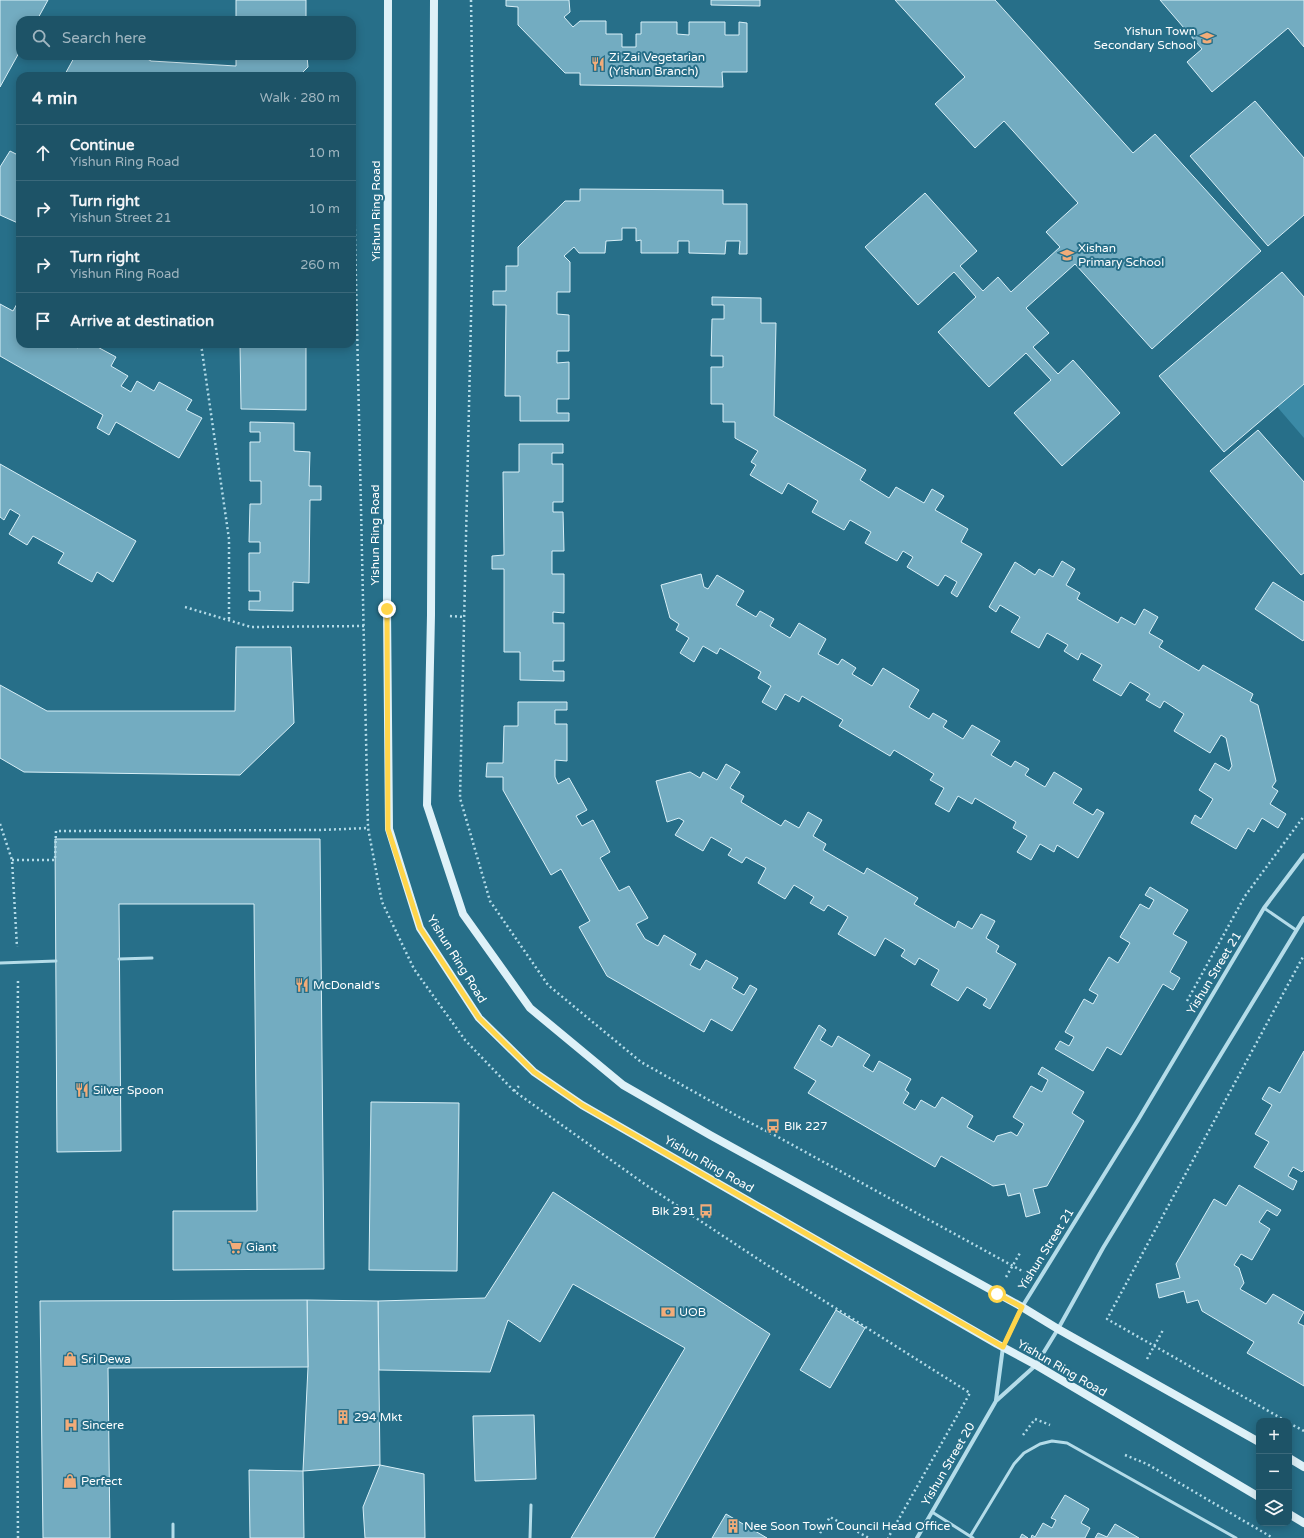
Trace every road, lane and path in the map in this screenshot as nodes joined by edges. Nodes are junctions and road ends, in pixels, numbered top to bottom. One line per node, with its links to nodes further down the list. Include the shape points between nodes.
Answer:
1 (388, 0): 29 (main road, Yishun Ring Road, via 388,829 420,928 479,1018 534,1072 582,1105)
2 (434, 0): 25 (main road, via 431,607 427,806 463,914 530,1008 623,1085)
3 (471, 0): 23 (path, via 474,196 460,798 490,901 548,984 641,1062)
4 (356, 276): 8 (path)
5 (202, 348): 7 (path, via 229,539)
6 (185, 607): 7 (path)
7 (229, 620): 8 (path, via 251,627)
8 (364, 626): 10 (path)
9 (0, 824): 12 (path)
10 (368, 828): 12 (path, via 56,832 56,860); 50 (path, via 382,902 414,969 465,1040 514,1091 724,1237 970,1393)
11 (1304, 855): 13 (street, Yishun Street 21)
12 (12, 860): 20 (path)
13 (1264, 908): 15 (lane); 25 (street, Yishun Street 21, via 1138,1120)
14 (1304, 918): 15 (street)
15 (1296, 930): 26 (street, via 1107,1241)
16 (1304, 956): 28 (path, via 1107,1319)
17 (152, 958): 18 (lane)
18 (119, 959)
19 (56, 961): 20 (lane)
20 (18, 963): 21 (lane); 46 (path)
21 (0, 964)
22 (1020, 1253): 23 (path)
23 (1012, 1266): 24 (path)
24 (1030, 1276)
25 (1022, 1307): 26 (main road); 29 (street, Yishun Street 21)
26 (1058, 1329): 30 (street); 35 (main road)
27 (1164, 1330): 28 (path)
28 (1154, 1346): 32 (path)
29 (1003, 1347): 30 (main road, Yishun Ring Road); 31 (street, Yishun Street 21)
30 (1036, 1365): 31 (street); 38 (main road, Yishun Ring Road)
31 (996, 1401): 40 (street, Yishun Street 20)
32 (1281, 1418)
33 (1292, 1425): 34 (path)
34 (1304, 1431)
35 (1256, 1440)
36 (1292, 1460): 37 (main road)
37 (1304, 1467)
38 (1256, 1495)
39 (531, 1505): 48 (lane)
40 (932, 1512): 45 (lane); 51 (street, Yishun Street 20)
41 (1292, 1516): 42 (main road)
42 (1304, 1523)
43 (173, 1524): 47 (lane)
44 (820, 1533): 49 (path, via 830,1517)
45 (972, 1537): 52 (lane, via 1014,1464 1024,1453 1052,1441 1067,1443)
46 (18, 1538)
47 (173, 1538)
48 (530, 1538)
49 (869, 1538)
50 (888, 1538)
51 (917, 1538)
52 (1236, 1538)

